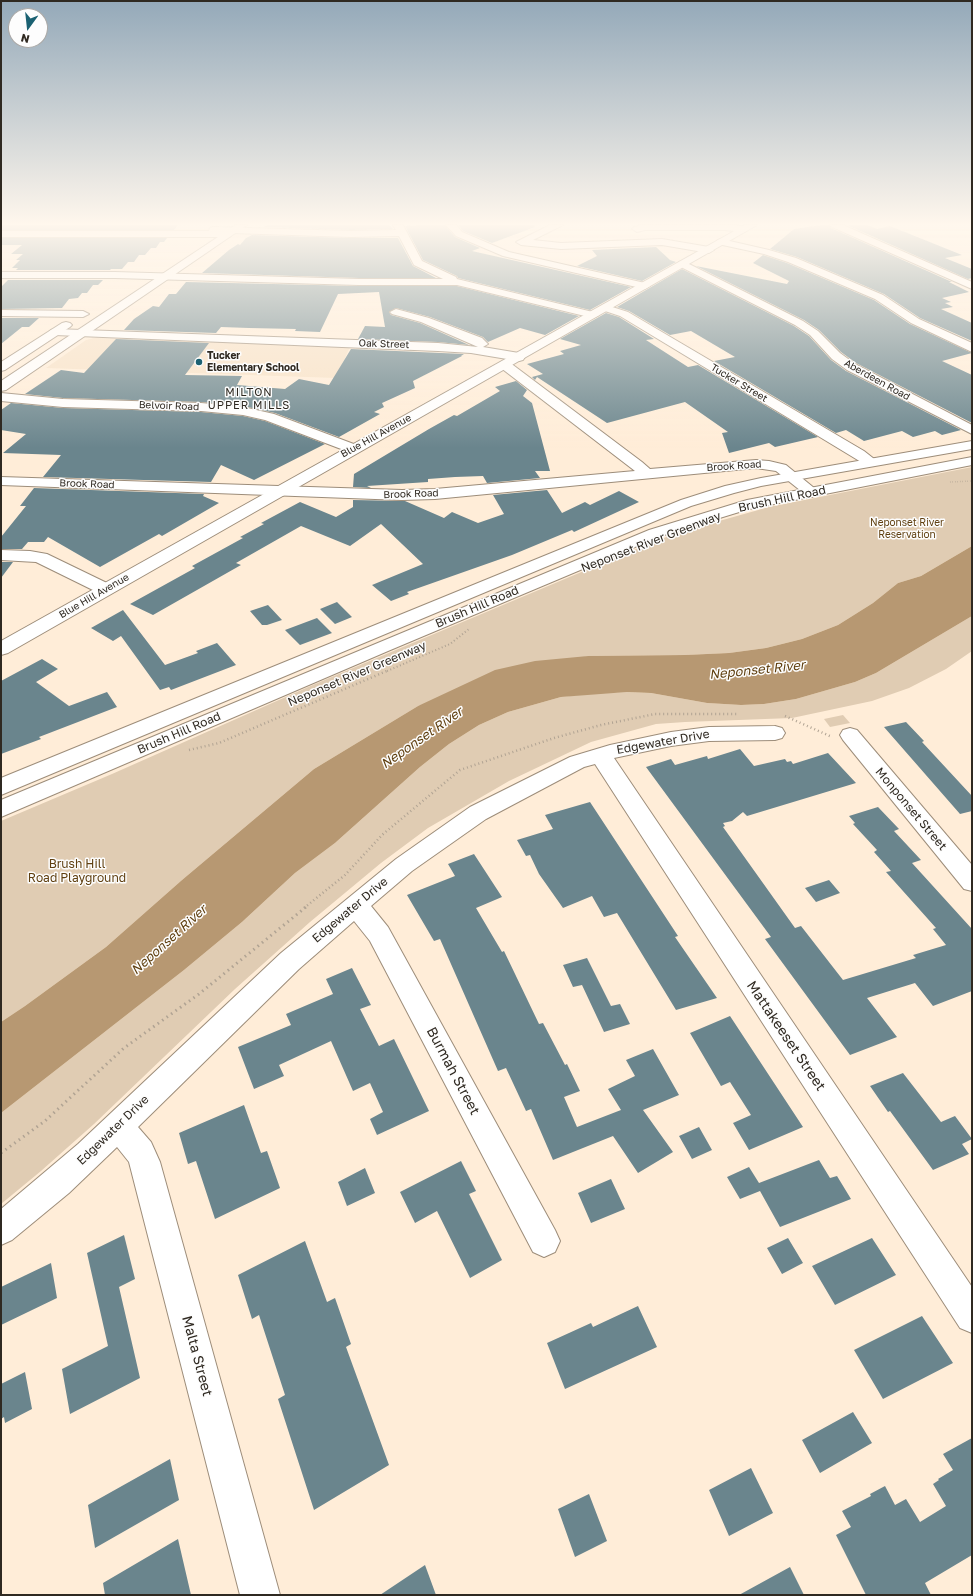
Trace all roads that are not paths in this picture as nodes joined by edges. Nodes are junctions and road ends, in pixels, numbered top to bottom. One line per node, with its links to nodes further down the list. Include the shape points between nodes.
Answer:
1 (131, 299): 11 (main road)
2 (531, 299): 9 (main road)
3 (621, 299): 6 (main road, Blue Hill Avenue)
4 (753, 299): 19 (main road, Aberdeen Road, via 814,333 836,356 851,367)
5 (883, 299): 12 (main road, via 909,318)
6 (606, 308): 9 (main road, Blue Hill Avenue); 23 (main road, Tucker Street, via 624,314)
7 (396, 312): 13 (main road, via 425,320 478,341 483,344)
8 (1, 313): 10 (main road, via 86,312)
9 (593, 315): 14 (main road, Blue Hill Avenue)
10 (55, 332): 11 (main road, Oak Street); 16 (main road)
11 (80, 334): 13 (main road, Oak Street, via 396,344); 17 (main road)
12 (972, 348)
13 (480, 350): 14 (main road, Oak Street)
14 (519, 357): 15 (main road, Blue Hill Avenue)
15 (505, 365): 21 (main road, Blue Hill Avenue); 24 (main road, via 637,464)
16 (1, 367)
17 (1, 387)
18 (1, 396): 21 (main road, Belvoir Road, via 63,403 247,411)
19 (972, 430)
20 (972, 445): 23 (main road, Brush Hill Road)
21 (354, 449): 27 (main road, Blue Hill Avenue)
22 (972, 461): 28 (main road, Brush Hill Road)
23 (871, 462): 25 (main road, Brush Hill Road)
24 (646, 474): 25 (main road, Brook Road, via 763,464 781,468); 27 (main road, Brook Road, via 420,495)
25 (792, 476): 28 (main road, Brook Road); 31 (main road, Brush Hill Road, via 686,503)
26 (1, 481): 27 (main road, Brook Road)
27 (278, 492): 30 (main road, Blue Hill Avenue)
28 (811, 492): 32 (main road, Brush Hill Road, via 747,505 656,533)
29 (1, 555): 30 (main road, via 41,558)
30 (105, 590): 33 (main road, Blue Hill Avenue)
31 (367, 634): 32 (main road); 37 (main road, Brush Hill Road)
32 (381, 647): 38 (main road, Brush Hill Road)
33 (1, 649)
34 (775, 733): 36 (main road, Edgewater Drive, via 728,732 677,738)
35 (850, 735): 39 (main road, Monponset Street)
36 (601, 756): 40 (main road, Edgewater Drive, via 577,762 478,813 404,865); 44 (main road, Mattakeeset Street)
37 (1, 787)
38 (1, 809)
39 (972, 882)
40 (353, 907): 41 (main road, Edgewater Drive, via 290,961); 43 (main road, Burmah Street, via 364,915 379,934)
41 (118, 1126): 42 (main road, Edgewater Drive, via 58,1182); 45 (main road, Malta Street, via 145,1162)
42 (1, 1228)
43 (544, 1241)
44 (972, 1316)
45 (260, 1595)

